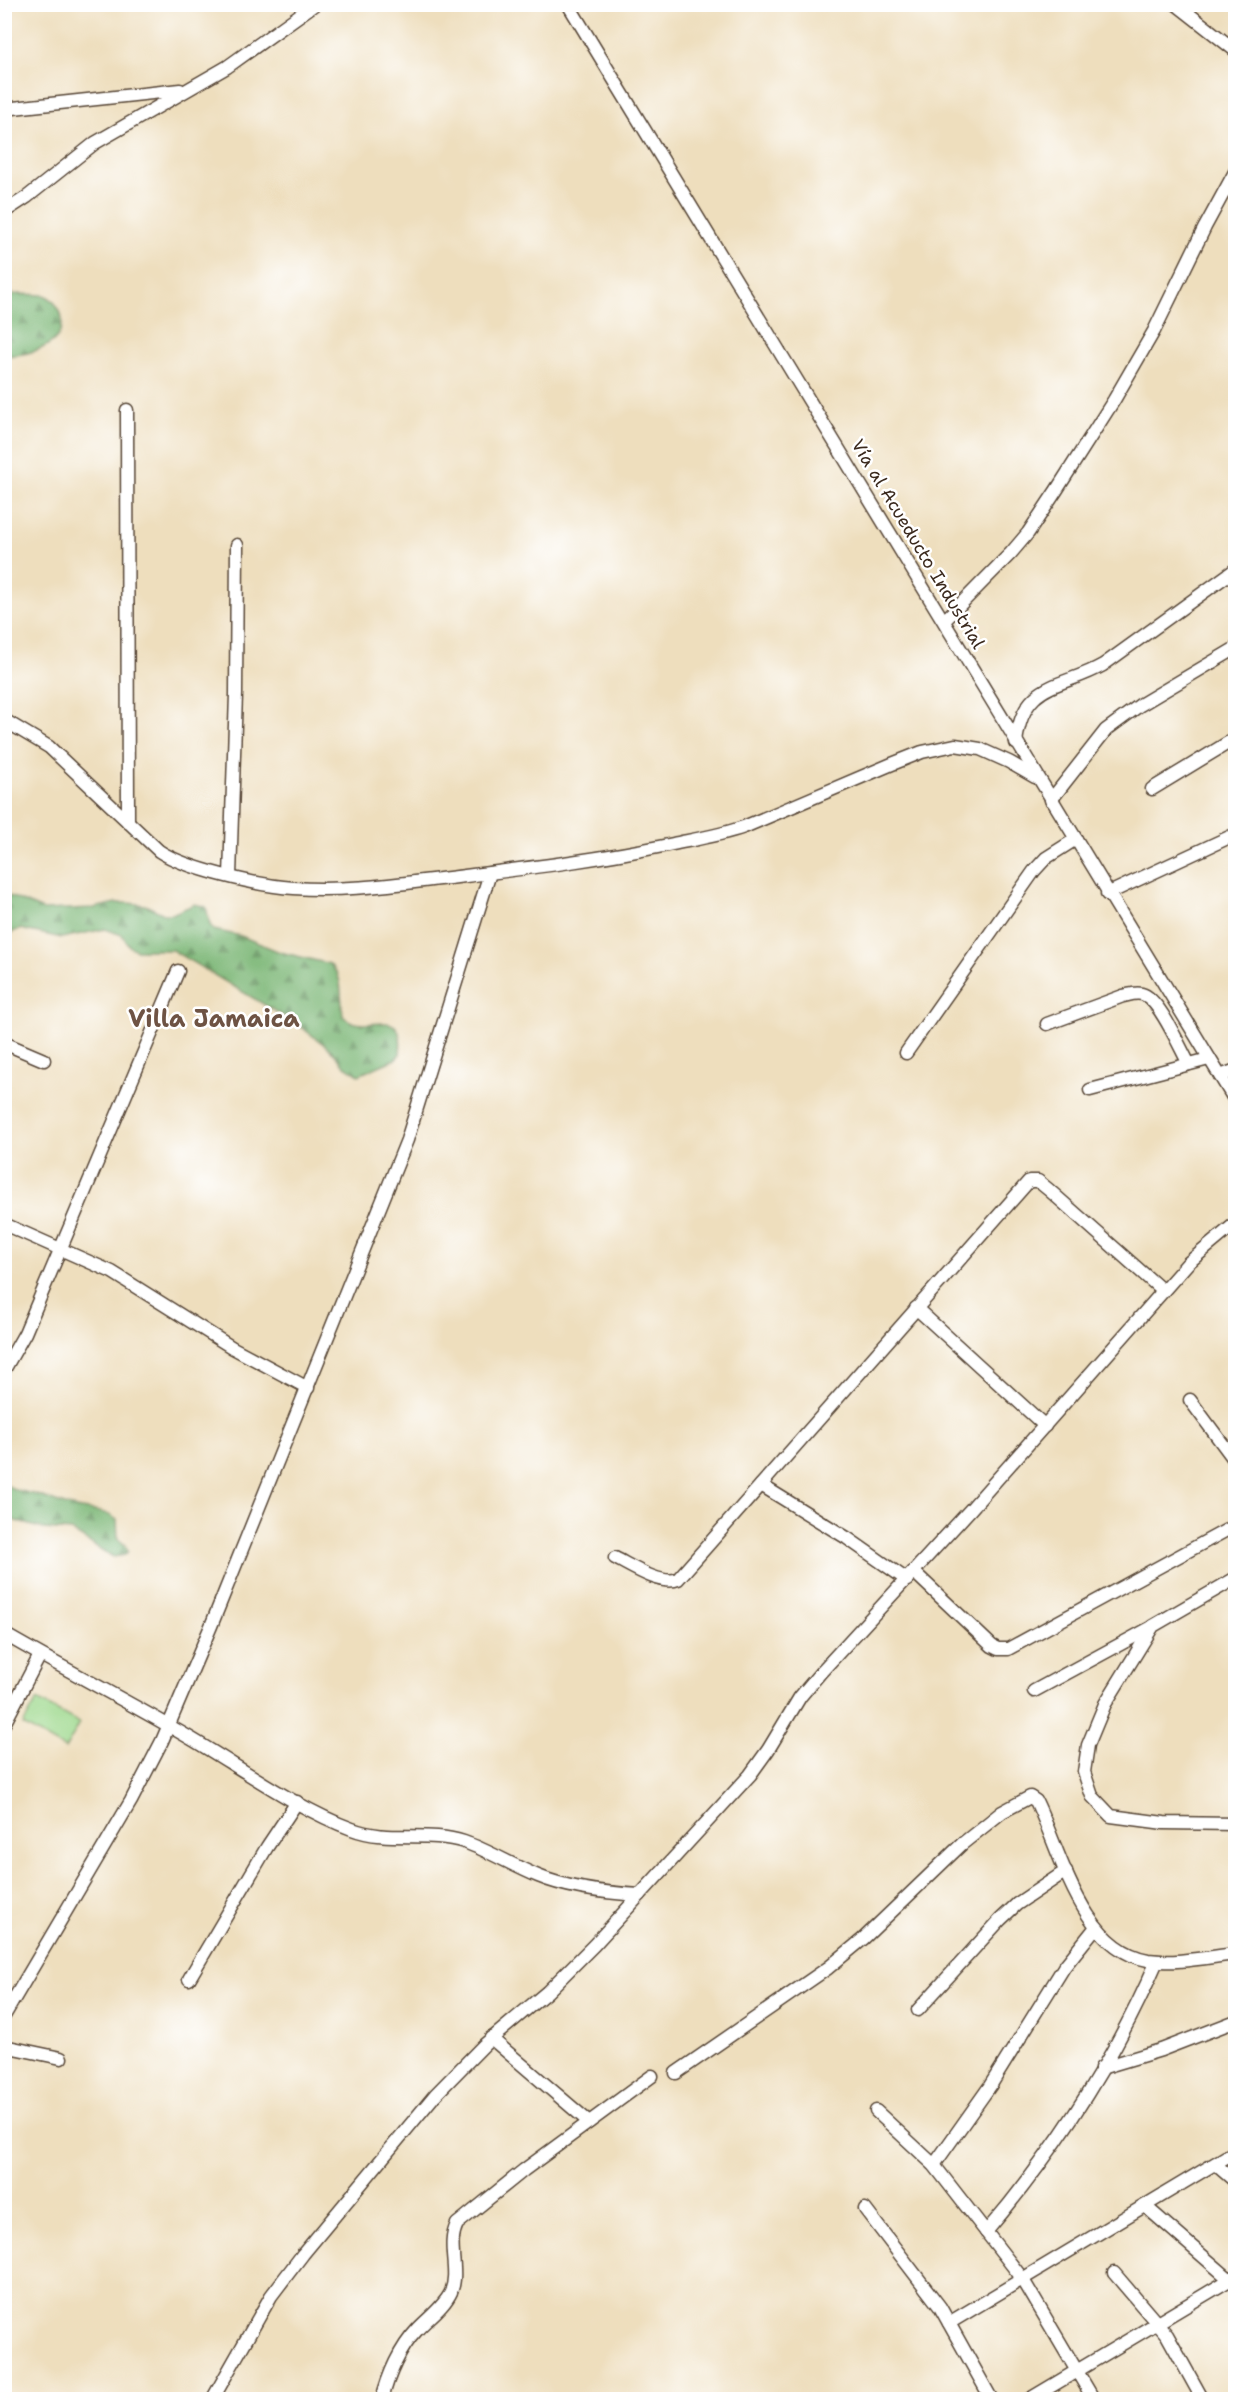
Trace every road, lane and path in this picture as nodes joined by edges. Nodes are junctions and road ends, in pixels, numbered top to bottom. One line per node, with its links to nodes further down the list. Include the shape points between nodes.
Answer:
1 (315, 4): 5 (street)
2 (568, 4): 12 (street, Vía al Acueducto Industrial)
3 (1176, 4): 4 (street)
4 (1236, 51)
5 (188, 89): 6 (street); 8 (street, via 95,143)
6 (4, 109)
7 (1236, 170): 12 (street, via 1154,331 1056,491 1011,554)
8 (4, 213)
9 (127, 410): 20 (street)
10 (237, 545): 24 (street)
11 (1236, 568): 16 (street, via 1103,665 1050,685 1030,702 1018,727)
12 (944, 621): 16 (street, Vía al Acueducto Industrial)
13 (1236, 648): 19 (street, via 1140,705 1106,730)
14 (4, 720): 20 (street, via 49,747)
15 (1236, 738): 18 (street)
16 (1016, 743): 17 (street, Vía al Acueducto Industrial)
17 (1039, 779): 19 (street, Vía al Acueducto Industrial); 23 (street, via 994,755 955,744 902,760 731,831 644,850)
18 (1152, 789)
19 (1052, 800): 22 (street, Vía al Acueducto Industrial)
20 (128, 822): 24 (street, via 171,859)
21 (1236, 834): 25 (street)
22 (1076, 839): 25 (street, Vía al Acueducto Industrial); 29 (street, via 1034,870)
23 (490, 873): 24 (street, via 314,889); 43 (street, via 407,1140)
24 (230, 876)
25 (1107, 894): 30 (street, Vía al Acueducto Industrial)
26 (178, 971): 39 (street)
27 (1047, 1024): 32 (street, via 1123,996 1143,994 1160,1011)
28 (4, 1043): 31 (street)
29 (906, 1053)
30 (1209, 1059): 32 (street); 34 (street, Vía al Acueducto Industrial)
31 (44, 1060)
32 (1189, 1064): 35 (street)
33 (1236, 1070): 34 (street)
34 (1220, 1076): 36 (street, Vía al Acueducto Industrial)
35 (1090, 1090)
36 (1236, 1102)
37 (1236, 1223): 40 (street, via 1203,1248)
38 (4, 1224): 39 (street)
39 (60, 1248): 42 (street, via 25,1334); 43 (street, via 135,1285 233,1348)
40 (1163, 1291): 41 (street, via 1034,1179); 45 (street)
41 (916, 1308): 45 (street); 47 (street)
42 (4, 1370)
43 (308, 1388): 57 (street)
44 (1190, 1400): 46 (street)
45 (1045, 1426): 50 (street)
46 (1236, 1462)
47 (761, 1485): 49 (street, via 678,1579 668,1581 643,1573); 50 (street)
48 (1236, 1525): 50 (street, via 1008,1649 992,1646)
49 (615, 1558)
50 (910, 1576): 61 (street, via 800,1697 750,1775)
51 (1236, 1578): 52 (street)
52 (1153, 1626): 55 (street); 59 (street, via 1105,1704 1088,1745 1084,1772 1092,1796 1111,1816 1164,1823)
53 (4, 1634): 54 (street)
54 (40, 1655): 56 (street); 57 (street)
55 (1034, 1691)
56 (4, 1724)
57 (169, 1726): 58 (street); 67 (street, via 131,1801)
58 (297, 1802): 61 (street, via 354,1830 381,1836 447,1838 555,1882); 65 (street)
59 (1236, 1824)
60 (1066, 1871): 62 (street); 66 (street, via 1000,1920); 73 (street, via 1034,1798 1014,1804 962,1844 828,1968)
61 (640, 1895): 69 (street, via 547,1992)
62 (1095, 1927): 64 (street, via 1130,1954); 79 (street, via 1064,1967 990,2086)
63 (1236, 1954): 64 (street)
64 (1157, 1961): 72 (street)
65 (189, 1979)
66 (918, 2010)
67 (4, 2016)
68 (1236, 2021): 72 (street)
69 (491, 2038): 76 (street); 90 (street, via 435,2095 285,2276)
70 (4, 2046): 71 (street)
71 (61, 2058)
72 (1101, 2068): 83 (street, via 1037,2168)
73 (676, 2073)
74 (652, 2076): 76 (street)
75 (876, 2111): 79 (street)
76 (589, 2122): 91 (street, via 457,2224 453,2232 451,2290 408,2341 394,2365)
77 (1236, 2151): 78 (street)
78 (1215, 2164): 80 (street); 81 (street)
79 (934, 2165): 83 (street)
80 (1236, 2181)
81 (1145, 2206): 85 (street); 86 (street)
82 (865, 2209): 88 (street)
83 (986, 2232): 85 (street)
84 (1114, 2273): 87 (street)
85 (1022, 2278): 88 (street); 89 (street)
86 (1234, 2280): 87 (street)
87 (1158, 2322): 89 (street); 95 (street)
88 (949, 2323): 92 (street)
89 (1077, 2371): 93 (street); 94 (street)
90 (212, 2400)
91 (382, 2400)
92 (992, 2400)
93 (1028, 2400)
94 (1094, 2400)
95 (1203, 2400)

